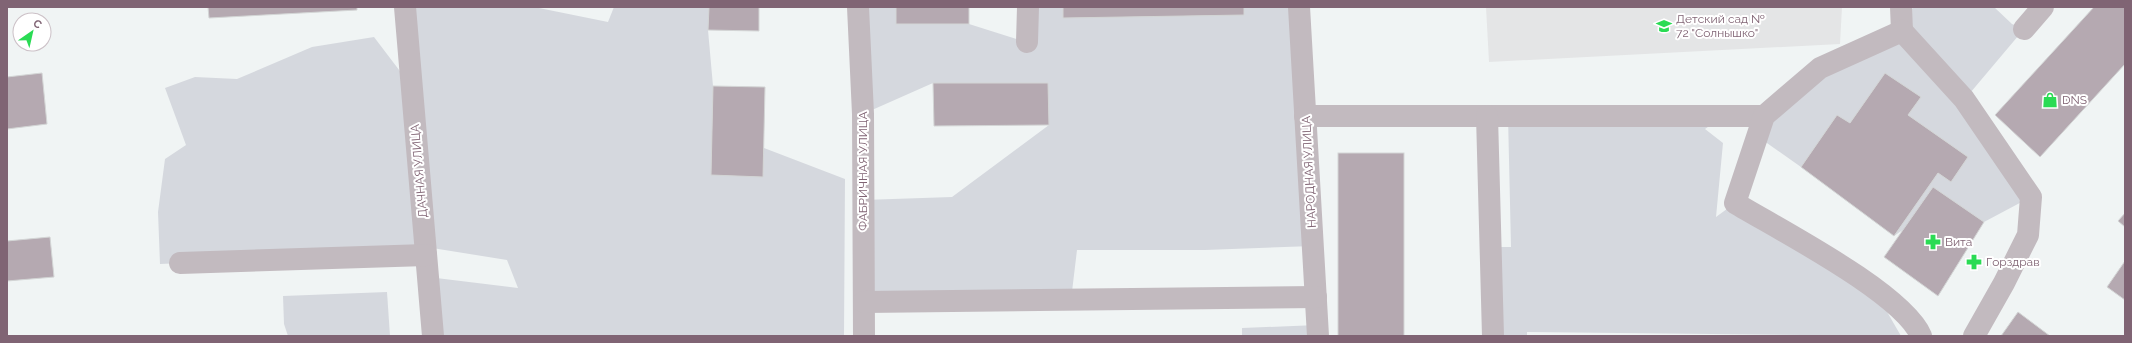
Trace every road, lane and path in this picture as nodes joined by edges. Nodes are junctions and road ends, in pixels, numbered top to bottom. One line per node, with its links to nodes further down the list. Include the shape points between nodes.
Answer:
1 (406, 7): 13 (street, ДАЧНАЯ УЛИЦА)
2 (858, 7): 16 (street, ФАБРИЧНАЯ УЛИЦА, via 863,114)
3 (1028, 7): 9 (street)
4 (1299, 7): 10 (street, НАРОДНАЯ УЛИЦА)
5 (1901, 7): 8 (street)
6 (2043, 7): 7 (street)
7 (2024, 29)
8 (1902, 31): 12 (street, via 1820,68); 22 (street, via 1964,99 2031,197 2028,235)
9 (1027, 42)
10 (1305, 116): 11 (street); 15 (street, НАРОДНАЯ УЛИЦА)
11 (1487, 116): 12 (street); 20 (street)
12 (1764, 116): 21 (street, via 1735,203 1870,284 1917,325)
13 (426, 255): 14 (street); 17 (street, ДАЧНАЯ УЛИЦА)
14 (180, 262)
15 (1316, 298): 16 (street); 19 (street, НАРОДНАЯ УЛИЦА)
16 (864, 302): 18 (street, ФАБРИЧНАЯ УЛИЦА)
17 (433, 336)
18 (864, 336)
19 (1318, 336)
20 (1493, 336)
21 (1921, 336)
22 (1974, 336)

